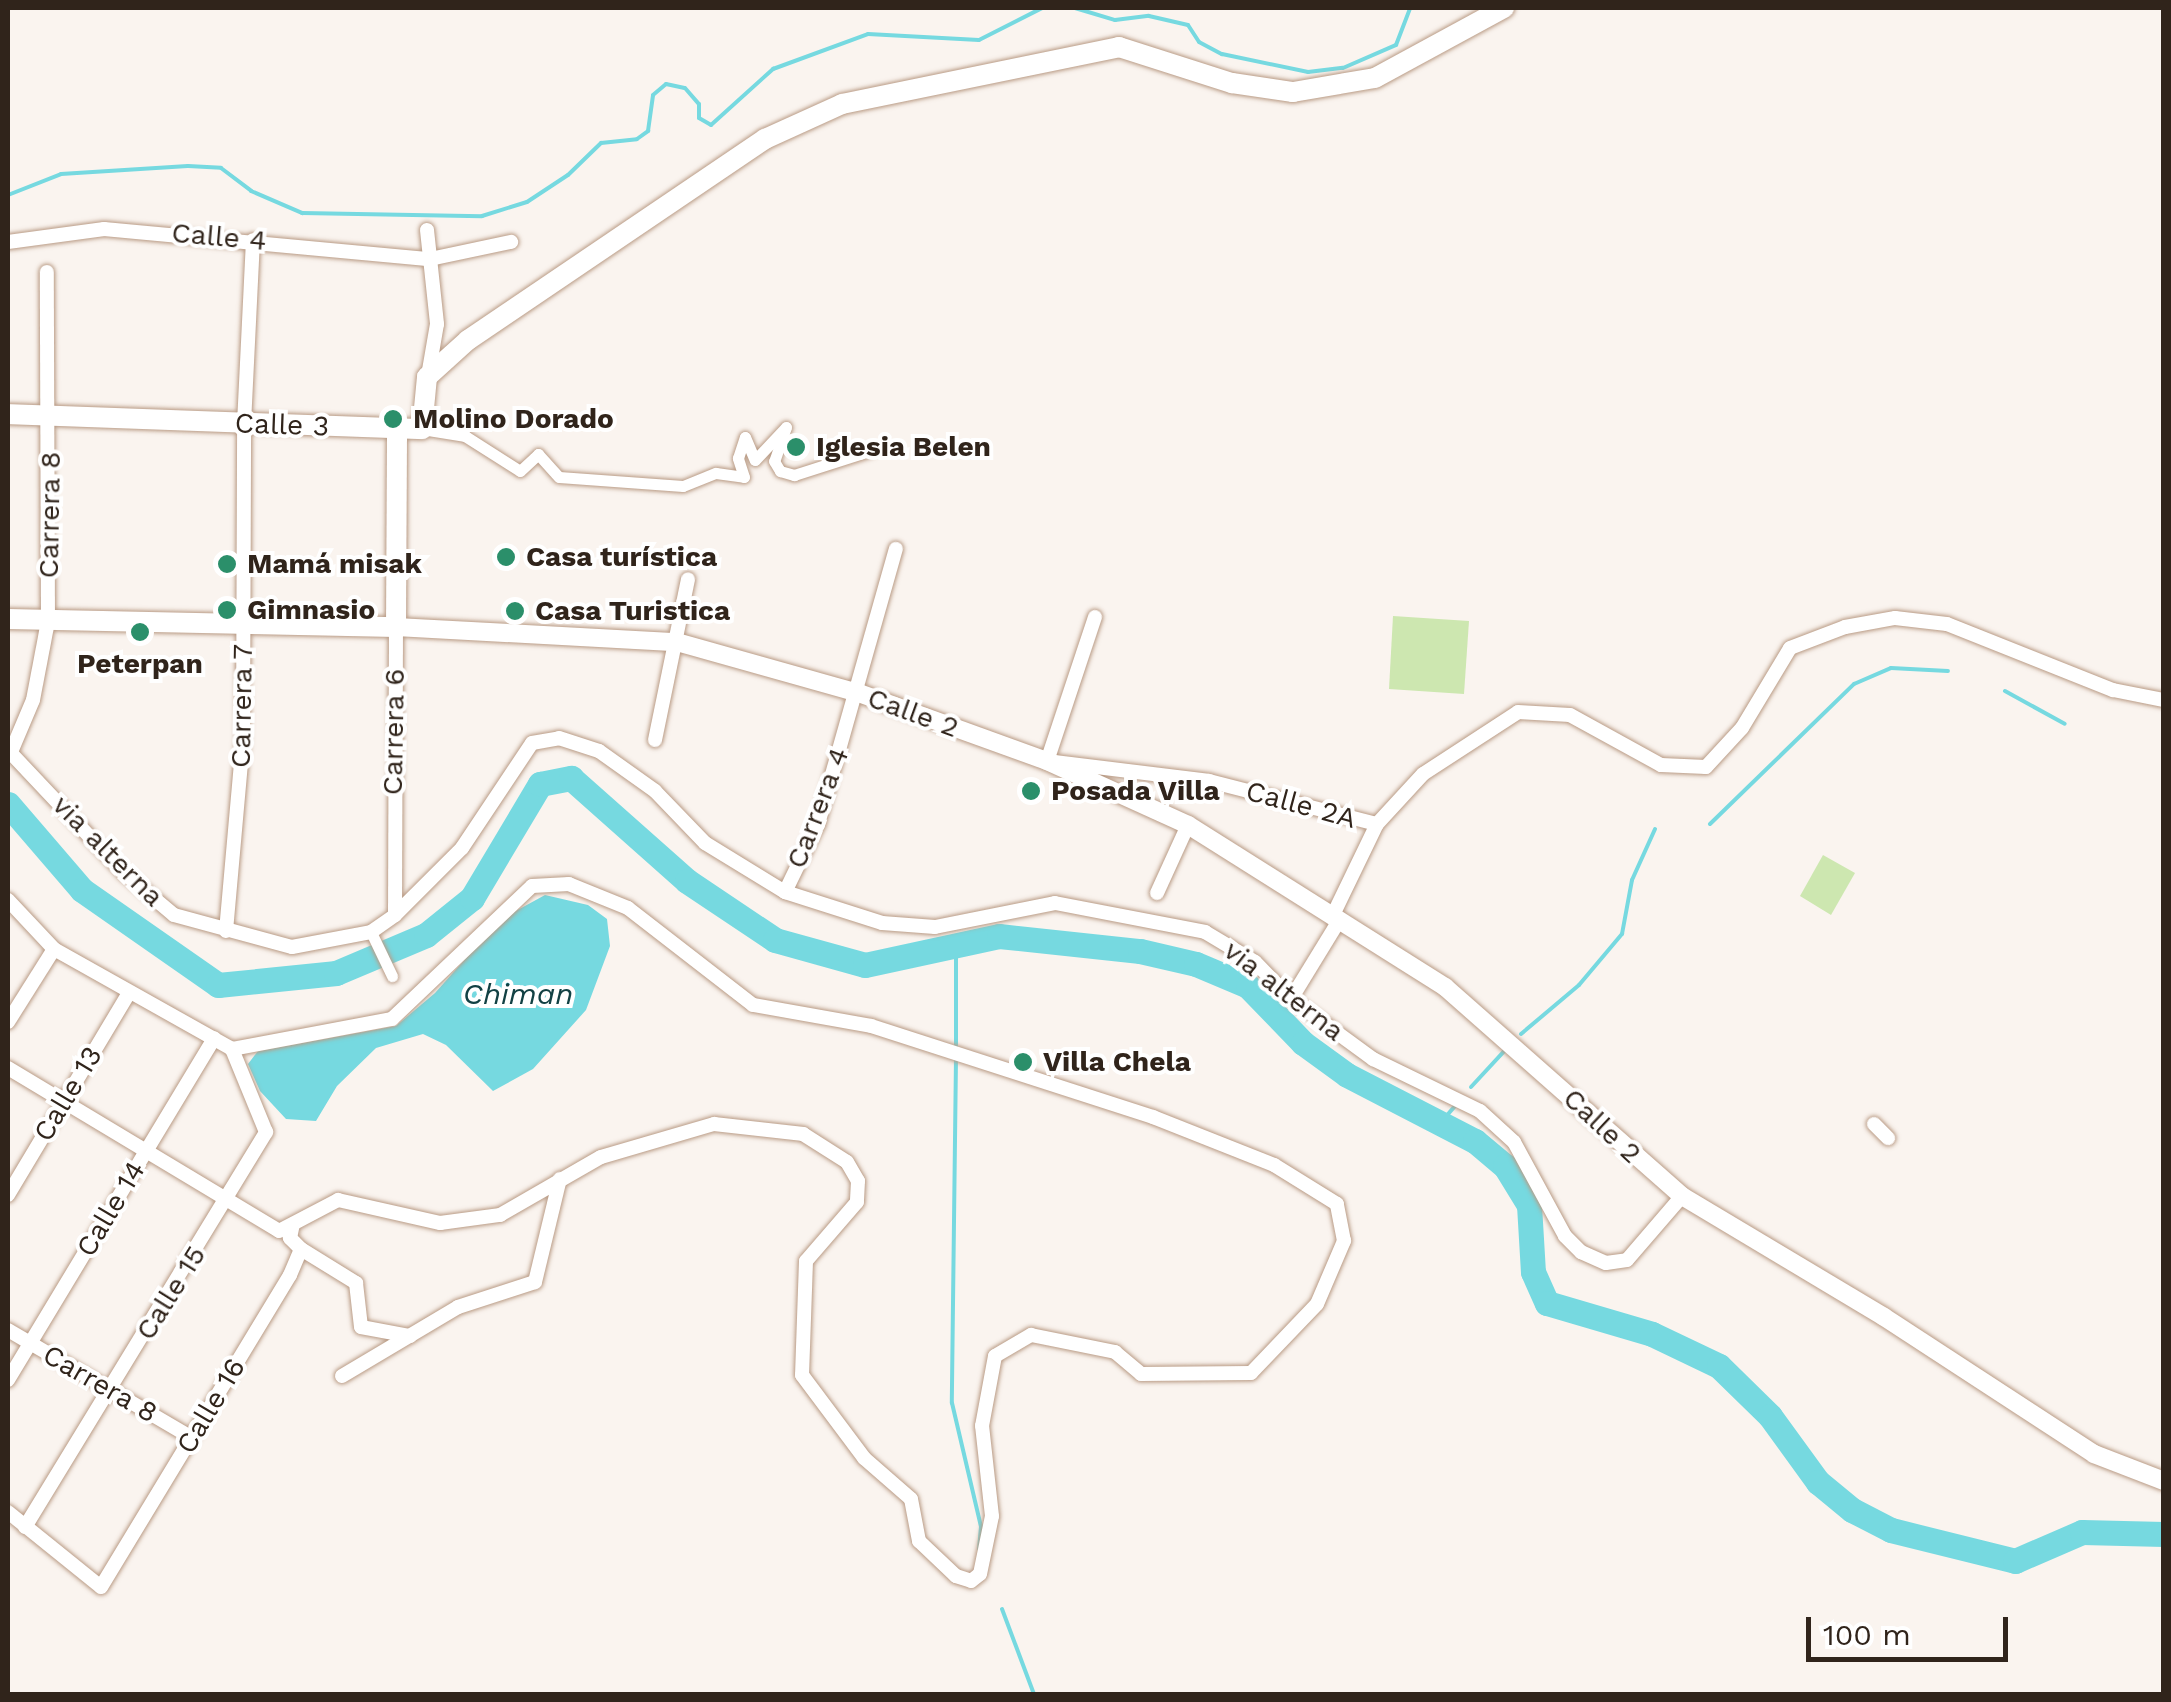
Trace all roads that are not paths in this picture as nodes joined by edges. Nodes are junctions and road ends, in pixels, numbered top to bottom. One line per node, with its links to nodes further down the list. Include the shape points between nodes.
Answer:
1 (1504, 8): 9 (main road, via 1375,78 1294,92 1232,83 1119,47 842,104 765,139)
2 (428, 230): 6 (street)
3 (253, 240): 4 (street, Calle 4, via 104,230); 6 (street, Calle 4); 13 (street, Carrera 7)
4 (8, 242)
5 (511, 242): 6 (street, Calle 4)
6 (430, 259): 8 (street)
7 (47, 272): 12 (street, Carrera 8)
8 (437, 324): 9 (street, via 450,338); 10 (street)
9 (468, 340): 10 (main road)
10 (428, 377): 15 (main road)
11 (8, 414): 12 (main road, Calle 3)
12 (52, 416): 13 (main road, Calle 3); 21 (street, Carrera 8)
13 (244, 424): 14 (main road, Calle 3); 22 (street, Carrera 7)
14 (396, 428): 15 (main road, Calle 3); 23 (main road, Carrera 6)
15 (422, 429): 16 (street, Calle 3, via 465,436 520,472 538,454 559,477 683,486 716,472 735,481 744,477 738,458 746,437 755,460 786,427 774,461 794,475)
16 (872, 450)
17 (896, 549): 25 (street, Carrera 4)
18 (688, 579): 24 (street)
19 (1095, 616): 29 (street)
20 (8, 619): 21 (main road, Calle 2)
21 (48, 621): 22 (main road, Calle 2); 28 (street, Carrera 8, via 33,700)
22 (243, 622): 23 (main road, Calle 2); 37 (street, Carrera 7, via 244,742)
23 (396, 627): 24 (street, Calle 2); 35 (street, Carrera 6)
24 (677, 642): 25 (street, Calle 2); 27 (street)
25 (859, 693): 29 (street, Calle 2); 32 (street, Carrera 4, via 818,824)
26 (2164, 700): 30 (street, via 2113,690 1947,624 1895,618 1845,626 1790,648 1742,728 1706,767 1661,765 1570,715 1518,712 1424,774)
27 (655, 740)
28 (9, 751): 37 (street, via alterna, via 161,905)
29 (1046, 761): 30 (street, Calle 2A, via 1209,781); 31 (street, Calle 2)
30 (1376, 824): 36 (street)
31 (1188, 825): 33 (street); 36 (street, Calle 2)
32 (784, 892): 35 (street, via alterna, via 705,843 655,791 599,751 559,738 532,742 462,848); 42 (street, via alterna, via 882,923 935,927 1055,903 1170,920 1255,962)
33 (1157, 893)
34 (8, 900): 39 (street)
35 (395, 915): 38 (street, via alterna)
36 (1337, 917): 42 (street); 53 (street, Calle 2, via 1474,1012)
37 (226, 931): 38 (street, via alterna, via 292,947)
38 (370, 932): 40 (street)
39 (54, 948): 41 (street); 43 (street)
40 (392, 976)
41 (129, 993): 44 (street); 47 (street, Calle 13)
42 (1291, 999): 53 (street, via alterna, via 1373,1060 1455,1096 1514,1142 1581,1252 1606,1262 1627,1260)
43 (8, 1022)
44 (214, 1038): 45 (street); 50 (street, Calle 14)
45 (232, 1049): 51 (street, via 392,1019 532,886 569,884 628,908 753,1004 871,1026 1153,1117 1274,1166 1337,1204 1344,1241 1317,1304 1252,1373 1141,1374 1115,1352 1031,1334 995,1356 982,1426 992,1516 980,1574 971,1581 956,1576 919,1541 912,1499 864,1458 802,1375 806,1261 857,1202 858,1182 847,1162 802,1134 714,1124 601,1157); 54 (street, Calle 15, via 266,1132)
46 (8, 1068): 47 (street)
47 (63, 1103): 50 (street); 52 (street, Calle 13)
48 (1874, 1124): 49 (street)
49 (1888, 1138)
50 (144, 1152): 54 (street); 59 (street, Calle 14)
51 (560, 1179): 55 (street, via 500,1216 440,1223 338,1200); 58 (street, via 535,1282 458,1306)
52 (8, 1196)
53 (1682, 1196): 64 (street, Calle 2, via 1884,1316 2094,1454)
54 (228, 1202): 55 (street); 62 (street, Calle 15)
55 (286, 1228): 56 (street)
56 (301, 1249): 58 (street, via 356,1283 361,1328); 63 (street, Calle 16)
57 (8, 1330): 59 (street, Carrera 8)
58 (410, 1336): 60 (street)
59 (30, 1344): 61 (street, Calle 14); 62 (street, Carrera 8)
60 (342, 1376)
61 (8, 1380)
62 (111, 1389): 63 (street, Carrera 8); 66 (street, Calle 15)
63 (192, 1438): 66 (street, Calle 16, via 102,1587)
64 (2164, 1480)
65 (8, 1512): 66 (street)
66 (25, 1527)

